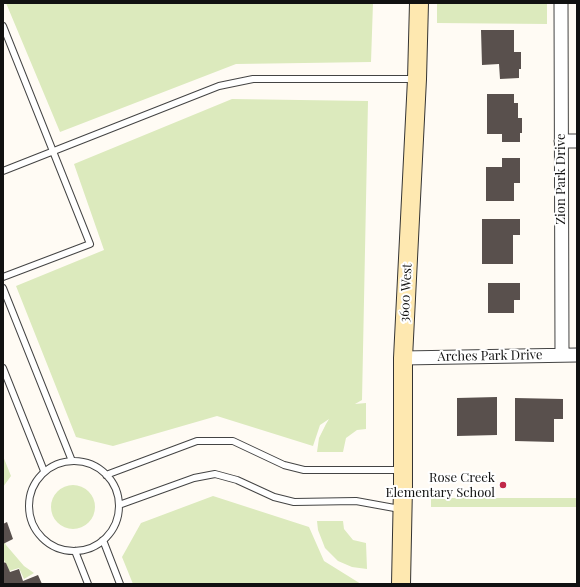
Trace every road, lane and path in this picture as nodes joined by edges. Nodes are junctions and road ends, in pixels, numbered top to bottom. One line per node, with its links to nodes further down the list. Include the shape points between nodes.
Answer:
1 (419, 3): 4 (main road, 3600 West)
2 (561, 3): 5 (street, Zion Park Drive)
3 (3, 26): 7 (lane)
4 (417, 79): 7 (lane, via 253,79 219,86); 13 (main road, 3600 West)
5 (561, 141): 6 (street); 11 (street, Zion Park Drive)
6 (577, 141)
7 (53, 152): 8 (lane); 9 (lane, via 90,244)
8 (3, 171)
9 (3, 277)
10 (3, 288): 15 (lane)
11 (562, 354): 12 (street, Arches Park Drive); 13 (street, Arches Park Drive)
12 (577, 355)
13 (403, 358): 16 (main road, 3600 West)
14 (3, 368): 17 (lane)
15 (72, 461): 17 (lane, via 57,464); 18 (lane, via 85,462)
16 (402, 470): 18 (lane, via 304,470 284,465 233,441 197,441); 20 (main road, 3600 West)
17 (44, 471): 22 (lane, via 35,482 30,495 28,508 31,522 38,534 48,543 61,549)
18 (106, 475): 19 (lane, via 113,484)
19 (119, 505): 20 (lane, via 194,478 215,474 237,480 274,498 294,502 356,501); 21 (lane, via 112,530)
20 (402, 509): 25 (main road, 3600 West)
21 (103, 540): 22 (lane, via 90,548); 24 (lane)
22 (75, 551): 23 (lane)
23 (88, 584)
24 (120, 584)
25 (401, 584)

